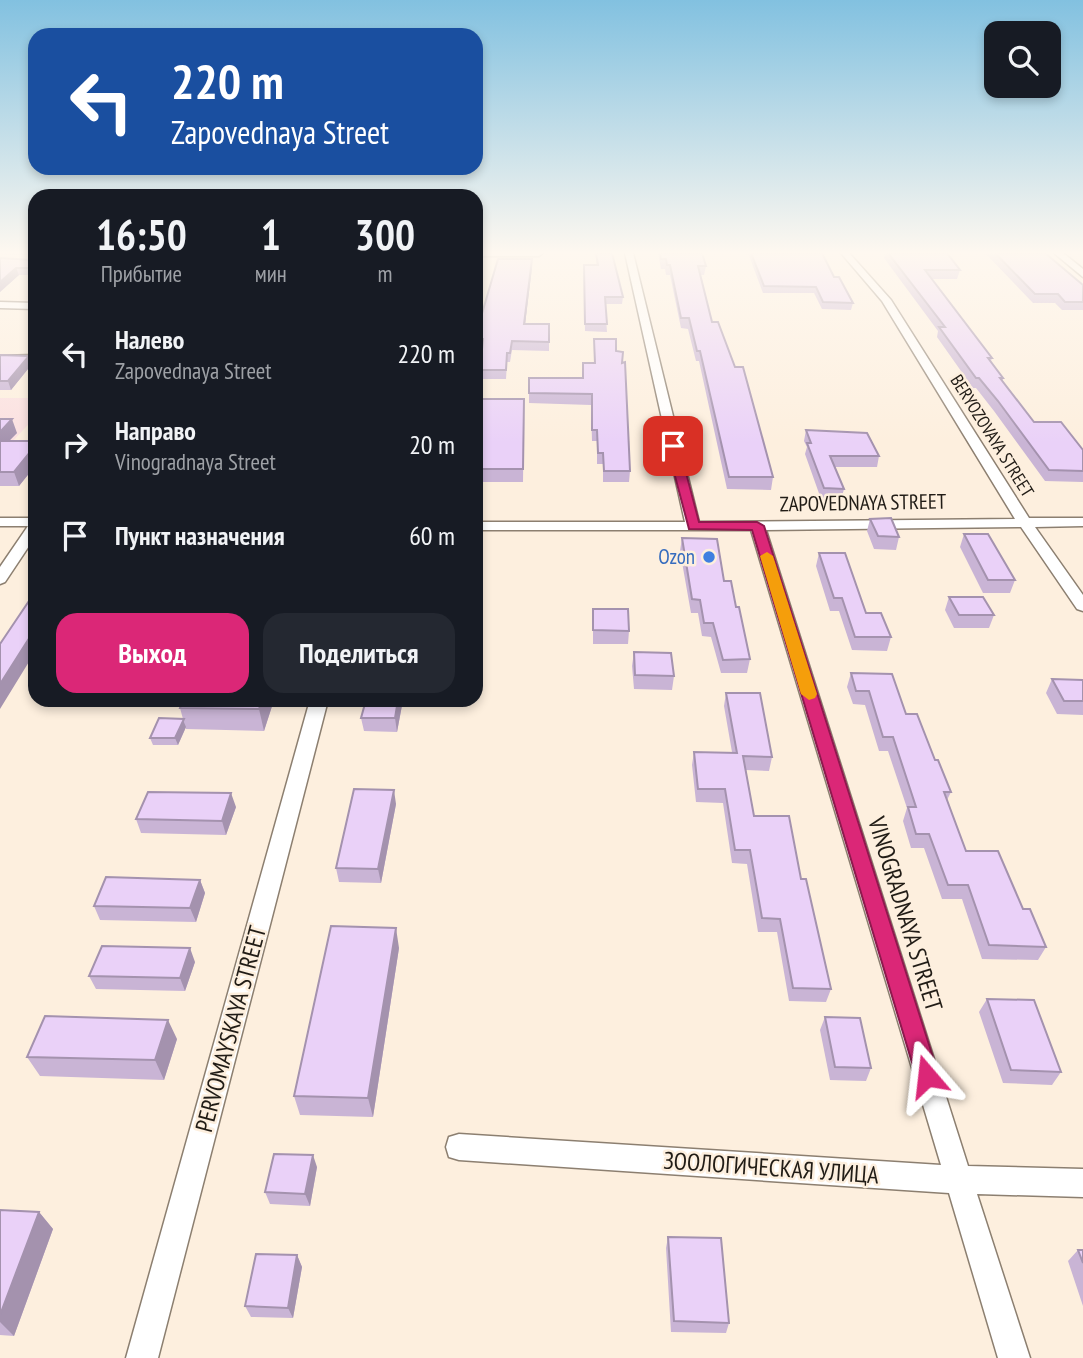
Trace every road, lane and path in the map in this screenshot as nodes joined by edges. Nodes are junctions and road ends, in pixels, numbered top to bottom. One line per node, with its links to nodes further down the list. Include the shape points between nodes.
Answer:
1 (644, 316): 10 (street)
2 (896, 316): 6 (street, BERYOZOVAYA STREET)
3 (28, 358): 4 (street)
4 (0, 359)
5 (0, 522): 8 (street)
6 (1024, 522): 7 (street, ZAPOVEDNAYA STREET); 11 (street, ZAPOVEDNAYA STREET); 14 (street, BERYOZOVAYA STREET)
7 (1083, 522)
8 (28, 524)
9 (483, 526): 10 (street, ZAPOVEDNAYA STREET)
10 (693, 526): 11 (street, ZAPOVEDNAYA STREET)
11 (757, 526): 17 (street, VINOGRADNAYA STREET)
12 (28, 535): 13 (street)
13 (0, 579)
14 (1083, 606)
15 (317, 707): 19 (street, PERVOMAYSKAYA STREET)
16 (459, 1147): 17 (street, ЗООЛОГИЧЕСКАЯ УЛИЦА)
17 (959, 1180): 18 (street, ЗООЛОГИЧЕСКАЯ УЛИЦА); 20 (street, VINOGRADNAYA STREET)
18 (1083, 1183)
19 (142, 1358)
20 (1014, 1358)

